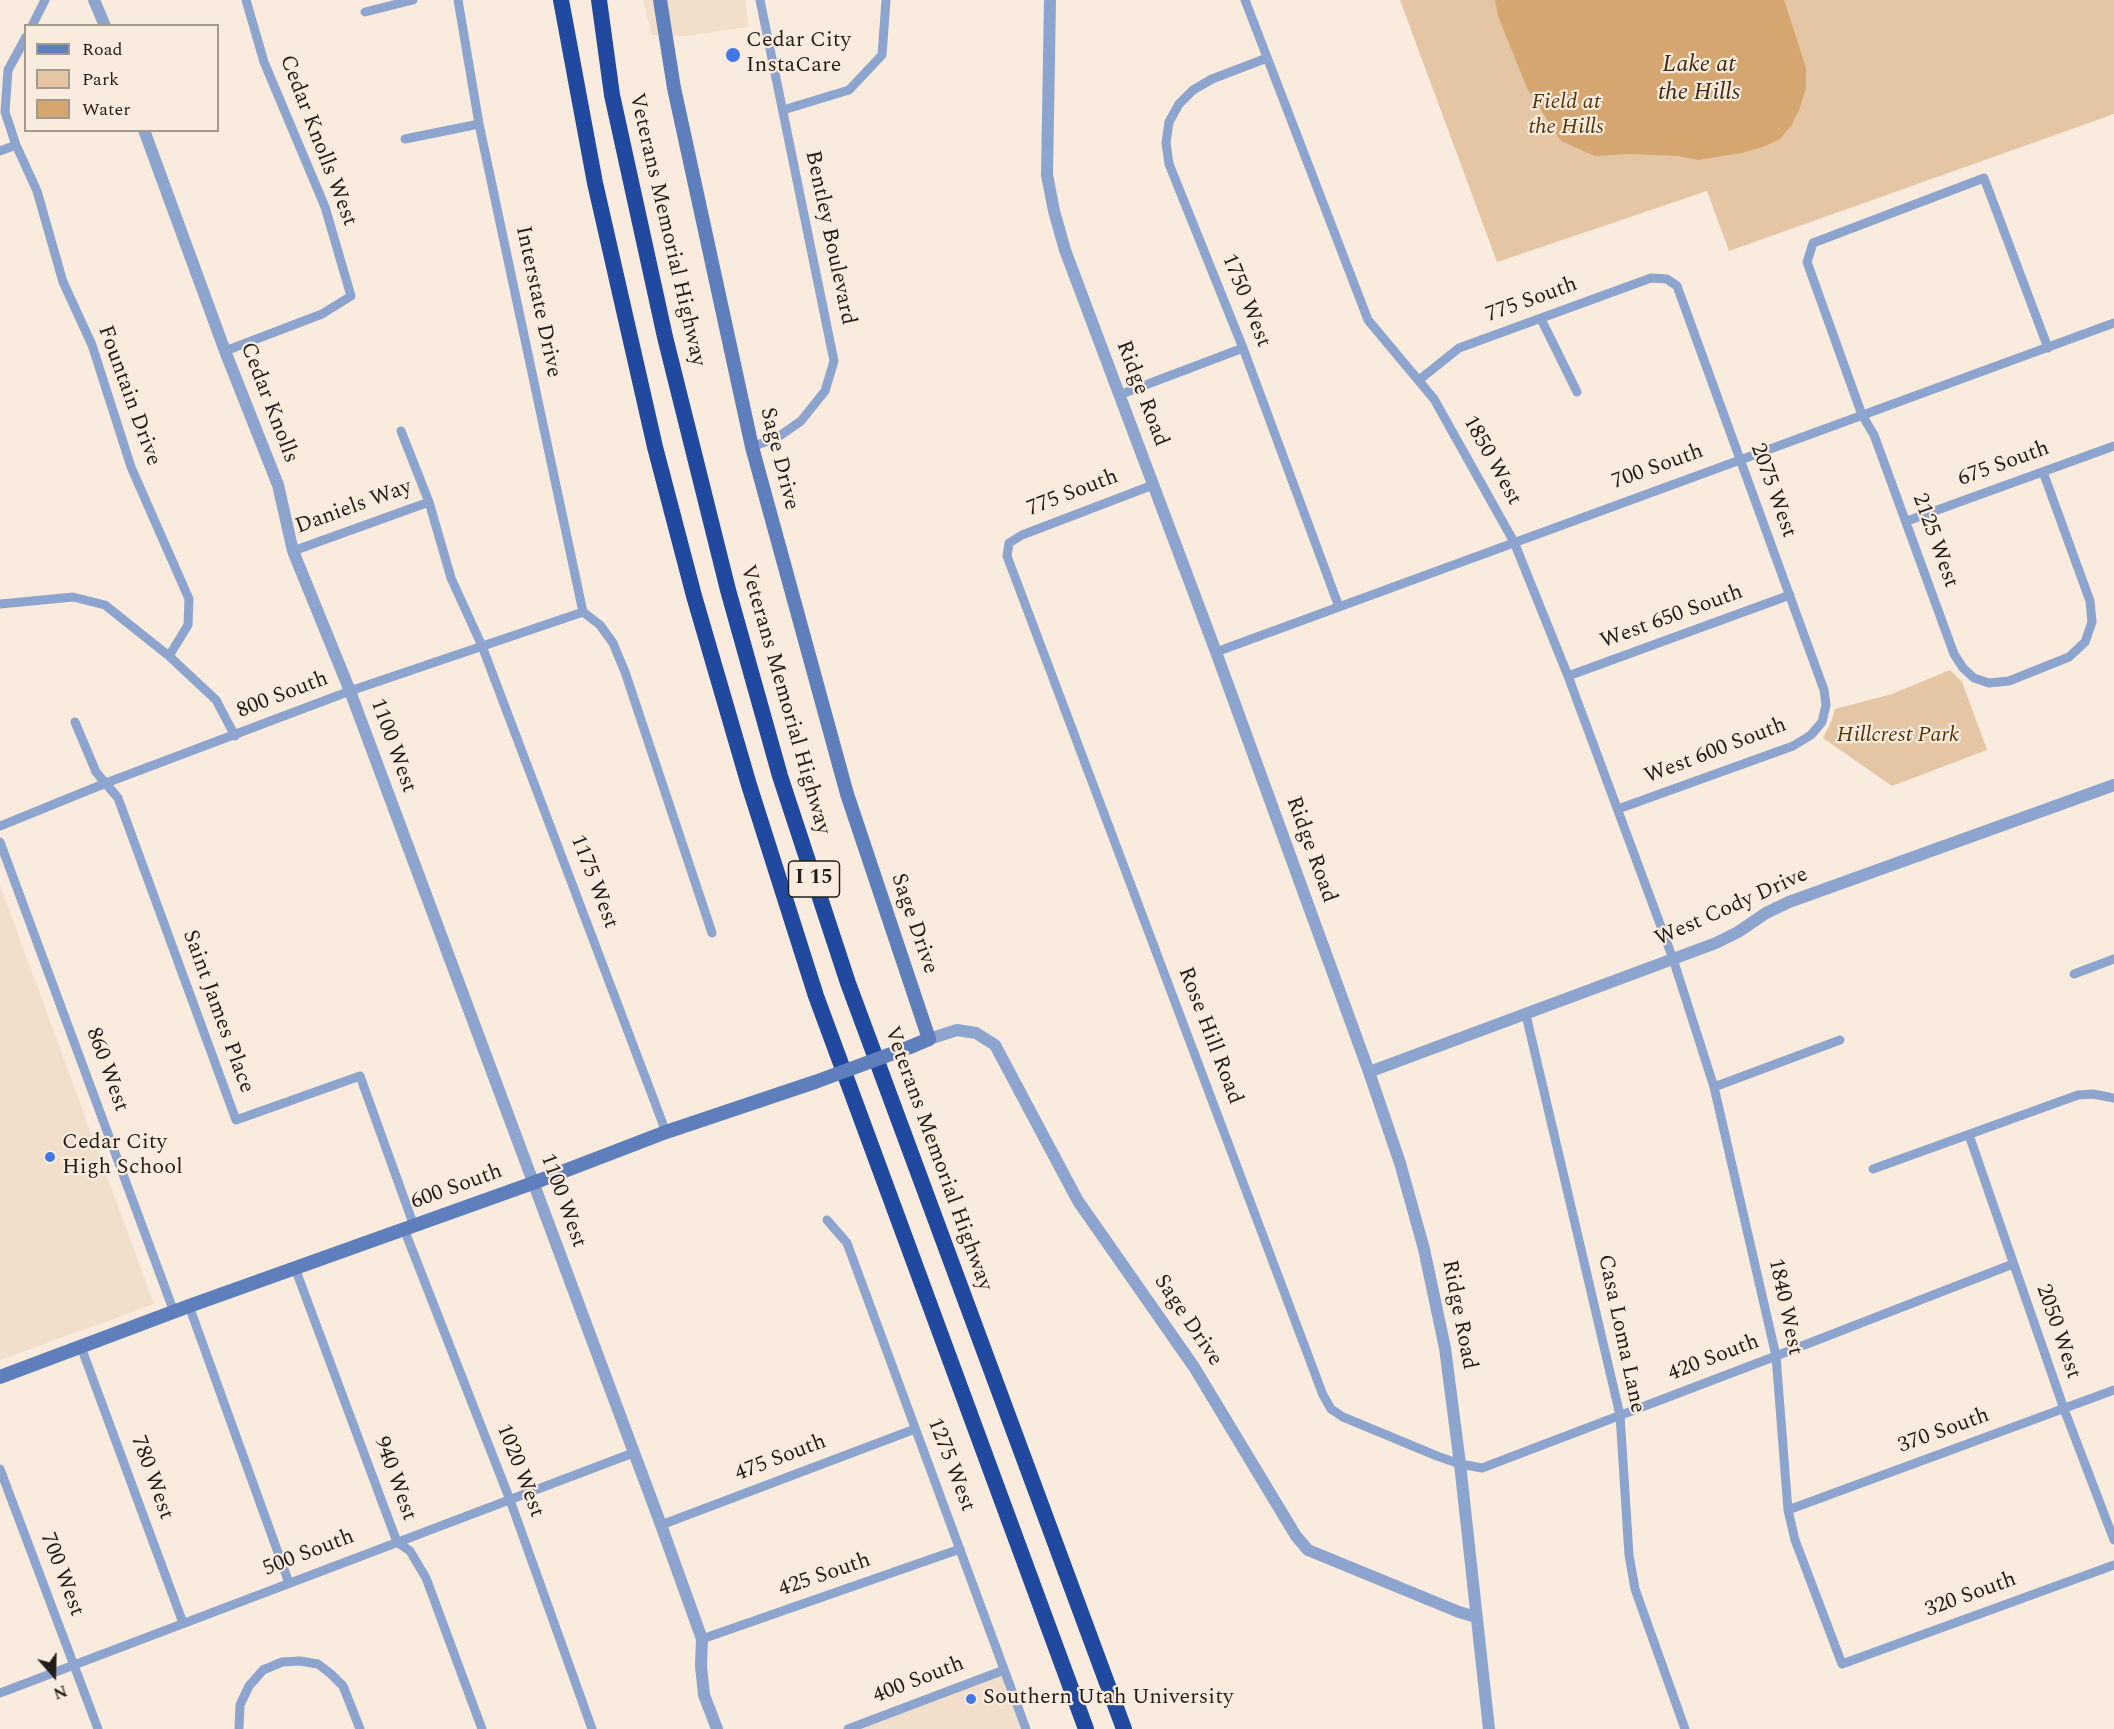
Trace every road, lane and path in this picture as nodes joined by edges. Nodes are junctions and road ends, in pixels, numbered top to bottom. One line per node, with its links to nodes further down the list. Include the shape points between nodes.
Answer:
1 (45, 0): 14 (street)
2 (94, 0): 15 (street)
3 (246, 0): 30 (street, Cedar Knolls West, via 264,62 325,207 351,296 322,314)
4 (413, 0): 13 (street)
5 (458, 0): 19 (street, Interstate Drive)
6 (561, 0): 116 (highway, I 15, via 592,173 655,447 749,785 816,996)
7 (599, 0): 117 (highway, Veterans Memorial Highway / I 15, via 612,95 665,337 728,590 780,776 848,982)
8 (660, 0): 37 (main road, Sage Drive, via 674,88)
9 (760, 0): 18 (street, Bentley Boulevard)
10 (886, 0): 18 (street, via 882,55 849,90)
11 (1050, 0): 33 (street, Ridge Road, via 1047,175 1065,250)
12 (1245, 0): 17 (street, 1850 West)
13 (365, 12)
14 (33, 24)
15 (104, 24)
16 (24, 41): 22 (street, Fountain Drive, via 8,70 5,112)
17 (1267, 58): 28 (street, 1750 West, via 1193,90 1169,122 1166,143 1169,164); 31 (street, 1850 West, via 1368,320)
18 (783, 110): 37 (street, Bentley Boulevard, via 834,361 825,391 801,421)
19 (479, 124): 21 (street); 49 (street, Interstate Drive)
20 (145, 132): 30 (street, Cedar Knolls)
21 (405, 139)
22 (16, 145): 23 (street); 52 (street, Fountain Drive, via 37,191 63,282 92,345 132,467 189,599 188,625)
23 (0, 151)
24 (1667, 279): 25 (street, 775 South, via 1651,278); 38 (street, 2075 West, via 1677,286)
25 (1541, 318): 31 (street, 775 South, via 1459,348); 32 (street)
26 (2112, 324): 27 (street); 29 (street, 700 South)
27 (2114, 335)
28 (1243, 348): 33 (street); 48 (street, 1750 West)
29 (2048, 348): 34 (street, 700 South); 34 (street, 2125 West, via 1984,178 1813,243 1807,262)
30 (225, 351): 45 (street, Cedar Knolls, via 278,485)
31 (1419, 380): 43 (street, 1850 West, via 1434,399)
32 (1577, 392)
33 (1119, 395): 40 (street, Ridge Road)
34 (1862, 415): 38 (street, 700 South); 42 (street, 2125 West, via 1874,435)
35 (401, 430): 41 (street)
36 (2114, 446): 39 (street, 675 South)
37 (752, 447): 68 (main road, Sage Drive, via 847,794)
38 (1739, 459): 43 (street, 700 South); 46 (street, 2075 West)
39 (2043, 472): 42 (street, 675 South); 42 (street, 2125 West, via 2090,601 2092,622 2085,642 2068,657 2009,681 1989,683 1974,678 1954,654)
40 (1153, 485): 44 (street, 775 South); 51 (street, Ridge Road)
41 (429, 502): 45 (street, Daniels Way); 50 (street, via 451,578)
42 (1907, 521)
43 (1514, 542): 48 (street, 700 South); 53 (street, 1850 West)
44 (1009, 543): 91 (street, Rose Hill Road, via 1007,556 1323,1395 1331,1409 1343,1417)
45 (293, 551): 54 (street, Cedar Knolls)
46 (1790, 595): 53 (street, West 650 South); 56 (street, 2075 West, via 1824,690)
47 (0, 604): 52 (street, via 73,597 105,605)
48 (1339, 607): 51 (street, 700 South)
49 (582, 612): 50 (street, 800 South); 63 (street, via 600,625 613,643 625,672)
50 (482, 646): 54 (street, 800 South); 73 (street, 1175 West)
51 (1216, 652): 70 (street, Ridge Road)
52 (169, 656): 57 (street, via 216,700)
53 (1568, 676): 60 (street, 1850 West)
54 (350, 691): 57 (street, 800 South); 76 (street, 1100 West)
55 (75, 722): 58 (street, via 96,772)
56 (1822, 723): 60 (street, West 600 South, via 1793,746)
57 (235, 736): 58 (street, 800 South)
58 (106, 783): 61 (street, 800 South); 78 (street, Saint James Place, via 118,798 236,1120 360,1076)
59 (2114, 785): 64 (street, West Cody Drive, via 1789,902 1716,943)
60 (1618, 809): 64 (street, 1850 West)
61 (0, 826)
62 (0, 843): 82 (street, 860 West)
63 (712, 933)
64 (1673, 959): 67 (street, West Cody Drive); 71 (street, 1840 West)
65 (2114, 959): 66 (street)
66 (2074, 974)
67 (1526, 1015): 70 (street, West Cody Drive); 88 (street, Casa Loma Lane)
68 (929, 1039): 73 (main road, 600 South, bridge); 101 (street, Sage Drive, via 957,1030 976,1033 994,1045 1078,1201 1194,1367 1308,1550)
69 (1840, 1040): 71 (street)
70 (1369, 1072): 91 (street, Ridge Road, via 1424,1249 1445,1348)
71 (1714, 1087): 84 (street, 1840 West)
72 (2114, 1098): 74 (street, via 2078,1095)
73 (666, 1132): 76 (main road, 600 South)
74 (1969, 1135): 75 (street); 79 (street, 2050 West)
75 (1873, 1169)
76 (533, 1183): 78 (main road, 600 South); 90 (street, 1100 West)
77 (827, 1220): 89 (street, 1275 West, via 847,1243)
78 (409, 1228): 80 (main road, 600 South); 93 (street, 1020 West)
79 (2013, 1264): 84 (street, 420 South); 87 (street, 2050 West)
80 (295, 1268): 81 (main road, 600 South); 97 (street, 940 West)
81 (189, 1306): 82 (main road, 600 South); 100 (street)
82 (174, 1312): 83 (main road, 600 South)
83 (81, 1347): 85 (main road, 600 South); 102 (street, 780 West)
84 (1776, 1356): 88 (street, 420 South); 94 (street, 1840 West)
85 (0, 1377)
86 (2114, 1390): 87 (street, 370 South)
87 (2064, 1409): 94 (street, 370 South); 96 (street, 2050 West)
88 (1620, 1415): 91 (street, 420 South, via 1482,1467); 119 (street, Casa Loma Lane, via 1629,1555 1635,1589)
89 (915, 1429): 95 (street, 475 South); 98 (street, 1275 West)
90 (633, 1453): 93 (street, 500 South); 95 (street, 1100 West)
91 (1460, 1464): 101 (street, Ridge Road)
92 (0, 1469): 105 (street, 700 West)
93 (510, 1500): 97 (street, 500 South); 112 (street, 1020 West)
94 (1788, 1510): 104 (street, 1840 West, via 1795,1540)
95 (661, 1525): 103 (street, 1100 West)
96 (2114, 1540)
97 (397, 1542): 100 (street, 500 South); 111 (street, 940 West, via 410,1551 426,1578)
98 (960, 1549): 103 (street, 425 South); 106 (street, 1275 West)
99 (2114, 1565): 104 (street, 320 South)
100 (289, 1583): 102 (street, 500 South)
101 (1476, 1617): 118 (street, Ridge Road)
102 (183, 1623): 105 (street, 500 South)
103 (702, 1639): 113 (street, 1100 West, via 704,1695)
104 (1842, 1664)
105 (74, 1666): 107 (street, 500 South); 108 (street, 700 West)
106 (1005, 1670): 114 (street, 400 South); 115 (street, 1275 West)
107 (0, 1693)
108 (98, 1729)
109 (239, 1729): 110 (street, via 240,1705 262,1671 282,1662 300,1660 318,1664 343,1686)
110 (360, 1729)
111 (482, 1729)
112 (592, 1729)
113 (717, 1729)
114 (848, 1729)
115 (1026, 1729)
116 (1086, 1729)
117 (1124, 1729)
118 (1489, 1729)
119 (1685, 1729)

